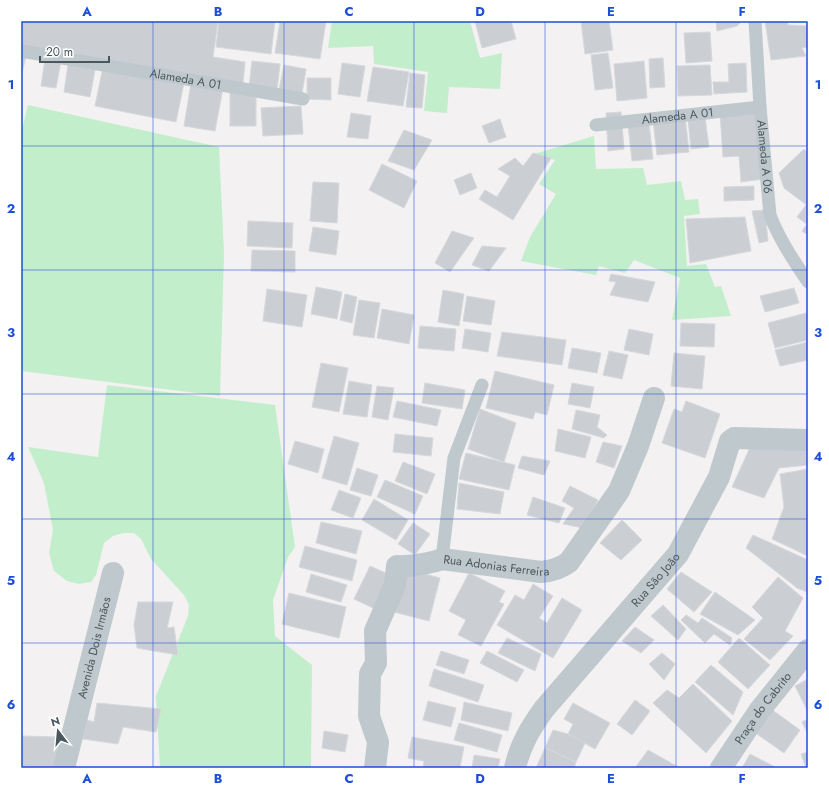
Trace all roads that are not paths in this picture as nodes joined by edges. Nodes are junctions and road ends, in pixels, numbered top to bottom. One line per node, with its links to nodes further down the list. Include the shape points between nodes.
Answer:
1 (755, 21): 4 (lane, Alameda A 06)
2 (21, 51): 3 (lane, Alameda A 01)
3 (303, 99)
4 (760, 107): 5 (lane, Alameda A 01); 6 (lane, Alameda A 06, via 770,215 775,229)
5 (596, 125)
6 (808, 282)
7 (482, 385): 10 (lane, via 454,458)
8 (654, 398): 10 (street, Rua Adonias Ferreira, via 619,491 569,562 552,571 541,572)
9 (808, 440): 15 (street, Rua São João, via 734,438 730,441 719,477 678,554 534,722 521,746)
10 (442, 559): 14 (street, Rua Adonias Ferreira, via 406,567 397,566 395,585 375,631 376,663 370,674 369,716 378,742)
11 (113, 573): 13 (street, Avenida Dois Irmãos)
12 (808, 650): 16 (street, Praça do Cabrito, via 759,711)
13 (64, 768)
14 (375, 768)
15 (514, 768)
16 (721, 768)

